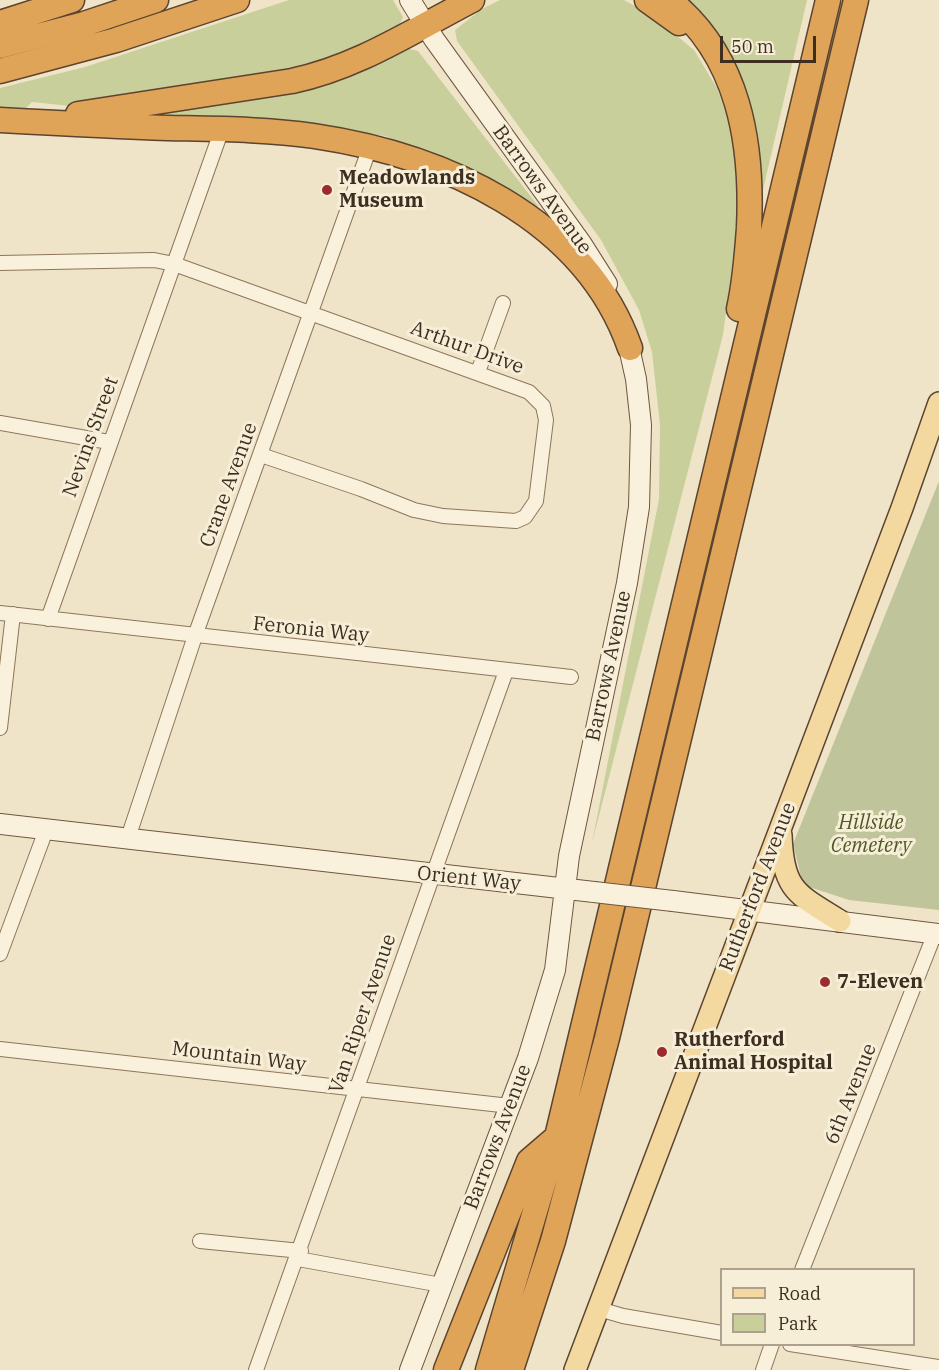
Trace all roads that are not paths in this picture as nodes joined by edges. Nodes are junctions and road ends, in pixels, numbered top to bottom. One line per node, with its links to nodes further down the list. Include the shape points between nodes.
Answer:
1 (72, 0): 10 (highway)
2 (156, 0): 12 (highway)
3 (237, 0): 13 (highway, via 116,40)
4 (410, 0): 11 (street, Barrows Avenue)
5 (472, 0): 11 (highway)
6 (647, 0): 16 (highway, via 687,30 712,59 731,94)
7 (669, 0): 16 (highway, via 694,22 718,55 735,94)
8 (828, 0): 23 (highway)
9 (856, 0): 62 (highway, via 607,1038 553,1241)
10 (0, 23)
11 (425, 26): 14 (highway, via 349,65 304,78); 22 (street, Barrows Avenue, via 592,259 616,303)
12 (0, 46)
13 (0, 71)
14 (7, 121): 15 (highway)
15 (222, 129): 17 (highway, via 291,133); 19 (street, Nevins Street)
16 (744, 132): 23 (highway, via 749,222 737,319)
17 (370, 147): 21 (street, Crane Avenue); 22 (highway, via 480,188 547,230 600,289)
18 (0, 263): 19 (street, Arthur Drive, via 154,260)
19 (174, 264): 21 (street, Arthur Drive); 27 (street, Nevins Street)
20 (503, 303): 24 (street)
21 (310, 312): 24 (street, Arthur Drive); 28 (street, Crane Avenue)
22 (630, 348): 40 (street, Barrows Avenue, via 641,442 638,515)
23 (745, 349): 48 (highway)
24 (478, 372): 28 (street, Arthur Drive, via 529,392 543,406 546,416 536,501 525,517 516,521 414,510)
25 (939, 403): 36 (main road, Rutherford Avenue)
26 (0, 423): 27 (street)
27 (109, 442): 30 (street, Nevins Street)
28 (261, 455): 31 (street, Crane Avenue)
29 (7, 614): 30 (street); 34 (street)
30 (48, 619): 31 (street, Feronia Way)
31 (195, 636): 32 (street, Feronia Way); 38 (street, Crane Avenue)
32 (506, 671): 33 (street, Feronia Way); 39 (street, Van Riper Avenue)
33 (571, 676)
34 (0, 728)
35 (0, 824): 37 (street, Orient Way)
36 (781, 826): 41 (main road, Rutherford Avenue); 42 (main road, via 782,857 791,886 801,897)
37 (46, 831): 38 (street, Orient Way); 44 (street)
38 (128, 838): 39 (street, Orient Way)
39 (432, 875): 40 (street, Orient Way); 46 (street, Van Riper Avenue)
40 (564, 889): 41 (street, Orient Way, bridge); 47 (street, Barrows Avenue, via 555,970)
41 (749, 911): 42 (street, Orient Way); 53 (main road, Rutherford Avenue)
42 (840, 921): 43 (street, Orient Way)
43 (937, 934): 51 (street, 6th Avenue)
44 (0, 954)
45 (0, 1048): 46 (street, Mountain Way)
46 (357, 1090): 47 (street, Mountain Way); 50 (street, Van Riper Avenue)
47 (510, 1106): 52 (street, Barrows Avenue)
48 (558, 1137): 60 (highway, via 529,1161); 61 (highway)
49 (200, 1241): 50 (street)
50 (299, 1255): 52 (street); 58 (street, Van Riper Avenue)
51 (802, 1268)
52 (441, 1285): 59 (street, Barrows Avenue)
53 (599, 1309): 54 (street); 63 (main road, Rutherford Avenue)
54 (720, 1333)
55 (771, 1346): 64 (street)
56 (803, 1346): 57 (street)
57 (939, 1367)
58 (256, 1370)
59 (410, 1370)
60 (446, 1370)
61 (488, 1370)
62 (511, 1370)
63 (575, 1370)
64 (763, 1370)

